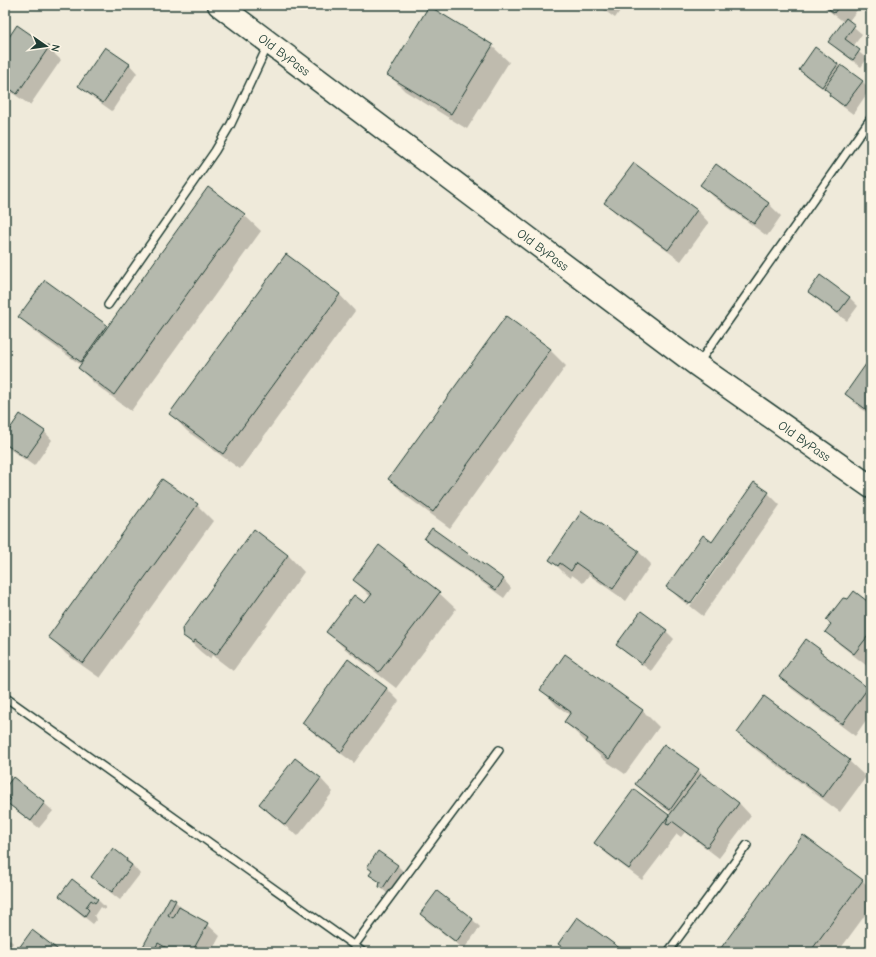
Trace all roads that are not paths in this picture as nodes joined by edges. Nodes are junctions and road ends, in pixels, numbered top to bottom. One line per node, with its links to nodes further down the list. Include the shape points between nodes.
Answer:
1 (219, 5): 2 (main road, Old ByPass)
2 (269, 43): 4 (lane, via 231,124 215,151); 5 (main road, Old ByPass)
3 (871, 118): 5 (lane)
4 (108, 305)
5 (697, 366): 6 (main road, Old ByPass)
6 (871, 488)
7 (5, 697): 10 (lane)
8 (499, 750): 10 (lane)
9 (747, 845): 12 (lane)
10 (354, 946): 11 (lane)
11 (363, 952)
12 (668, 952)

